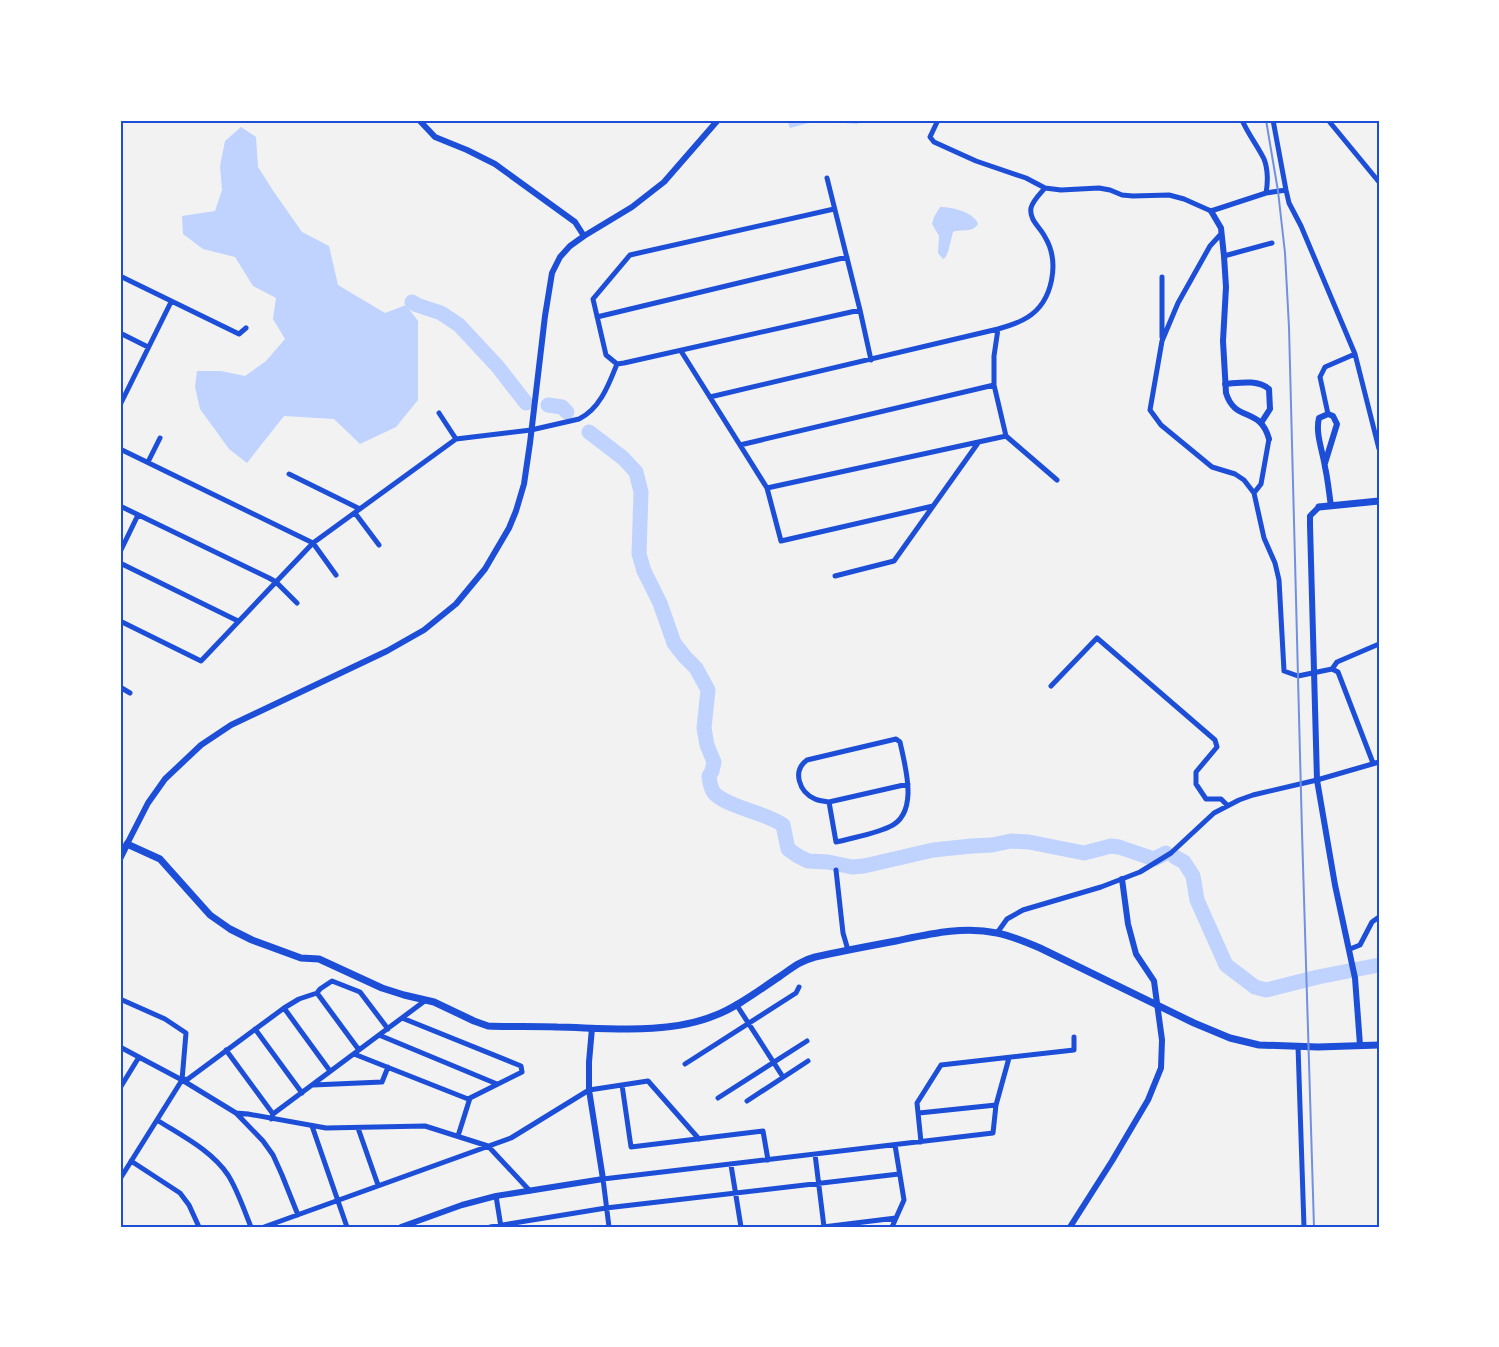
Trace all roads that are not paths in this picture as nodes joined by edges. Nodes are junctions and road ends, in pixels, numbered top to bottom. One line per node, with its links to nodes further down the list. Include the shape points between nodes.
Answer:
1 (419, 120): 15 (street, via 435,137 495,164 575,222)
2 (718, 120): 15 (street, via 650,195)
3 (938, 120): 9 (street, via 930,137 934,142)
4 (1242, 120): 11 (street, via 1265,161)
5 (1273, 120): 10 (street)
6 (1328, 120): 8 (street)
7 (827, 178): 12 (street)
8 (1379, 182)
9 (1045, 189): 13 (street, via 1099,188 1122,195 1169,195); 25 (street, via 1031,208 1032,219 1045,237 1053,261 1046,296 1030,316)
10 (1286, 190): 11 (street); 30 (street)
11 (1266, 193): 13 (street)
12 (834, 209): 18 (street); 23 (street, via 630,255 593,299)
13 (1211, 211): 14 (street)
14 (1221, 234): 17 (street); 27 (street, via 1209,246)
15 (584, 236): 41 (street, via 560,257 552,273)
16 (1272, 243): 17 (street)
17 (1224, 256): 33 (street)
18 (847, 257): 22 (street); 23 (street)
19 (120, 276): 21 (street)
20 (1162, 277): 27 (street)
21 (171, 302): 24 (street, via 239,334); 28 (street)
22 (860, 310): 29 (street); 31 (street)
23 (597, 317): 32 (street, via 606,356)
24 (246, 328)
25 (998, 329): 31 (street); 34 (street)
26 (120, 333): 28 (street)
27 (1162, 341): 57 (street, via 1150,410 1161,425 1212,467 1235,474)
28 (148, 347): 35 (street)
29 (681, 351): 32 (street); 36 (street)
30 (1355, 354): 39 (street, via 1324,367 1320,377); 51 (street)
31 (871, 360): 36 (street)
32 (617, 364): 41 (street, via 596,407 585,416)
33 (1225, 384): 40 (street, via 1234,409); 40 (street, via 1257,383 1269,389 1270,409)
34 (994, 385): 42 (street); 49 (street)
35 (123, 393): 37 (street)
36 (710, 397): 49 (street)
37 (120, 405)
38 (439, 413): 44 (street)
39 (1328, 414): 46 (street, via 1319,418); 48 (street, via 1337,424)
40 (1261, 423): 45 (street)
41 (531, 430): 44 (street); 86 (street, via 524,484 509,528 485,569 456,604 424,630 387,651 231,725 201,745 165,779)
42 (1006, 436): 47 (street); 55 (street)
43 (160, 438): 52 (street)
44 (456, 439): 63 (street)
45 (1269, 439): 57 (street, via 1261,484)
46 (1320, 441): 48 (street); 53 (street)
47 (978, 442): 56 (street); 60 (street)
48 (1332, 442): 53 (street)
49 (740, 445): 56 (street)
50 (120, 449): 52 (street)
51 (1379, 449)
52 (148, 462): 65 (street)
53 (1325, 463): 61 (street)
54 (289, 474): 63 (street)
55 (1057, 480)
56 (767, 488): 60 (street, via 781,541)
57 (1254, 493): 77 (street, via 1279,580 1284,671 1298,676)
58 (1379, 501): 61 (main road)
59 (120, 506): 64 (street)
60 (933, 506): 70 (street, via 894,561)
61 (1331, 506): 62 (main road)
62 (1318, 507): 77 (street, via 1310,516)
63 (358, 511): 65 (street); 66 (street)
64 (138, 515): 67 (street); 71 (street)
65 (313, 543): 69 (street); 71 (street)
66 (379, 545)
67 (120, 552)
68 (120, 563): 74 (street)
69 (336, 574)
70 (835, 576)
71 (276, 582): 72 (street); 74 (street)
72 (297, 603)
73 (120, 621): 74 (street, via 201,661)
74 (238, 621)
75 (1379, 644): 76 (street, via 1337,662)
76 (1332, 669): 77 (street); 81 (street, via 1338,672)
77 (1314, 672): 82 (street)
78 (1051, 686): 85 (street, via 1097,638 1215,740 1217,747 1196,772 1196,784 1206,799 1221,800)
79 (120, 687): 80 (street)
80 (130, 693)
81 (1376, 762): 82 (street)
82 (1317, 780): 85 (street); 92 (street)
83 (908, 784): 84 (street); 84 (street, via 908,802 899,821 891,827 836,842); 84 (street, via 900,742 896,739 807,760 800,768 799,782 812,798)
84 (829, 802)
85 (1227, 805): 89 (street, via 1171,853)
86 (127, 844): 87 (main road); 97 (main road, via 160,859 210,915 237,933 292,955 319,959 382,988)
87 (120, 858)
88 (836, 870): 93 (street)
89 (1122, 879): 91 (street, via 1023,910 1007,919); 99 (street, via 1136,954 1155,981)
90 (1379, 917): 92 (street, via 1360,945)
91 (997, 933): 93 (main road, via 951,931); 99 (main road, via 1040,948)
92 (1350, 949): 109 (street)
93 (848, 950): 98 (main road, via 802,961)
94 (799, 987): 102 (street, via 796,993)
95 (317, 993): 100 (street); 105 (street, via 332,981 360,992); 114 (street)
96 (120, 999): 123 (street, via 186,1033)
97 (426, 1000): 101 (street); 103 (main road, via 488,1026)
98 (736, 1004): 102 (street); 103 (main road, via 698,1022 682,1025)
99 (1159, 1006): 111 (main road, via 1230,1038 1259,1045); 172 (street, via 1161,1068 1148,1100)
100 (284, 1008): 104 (street); 121 (street)
101 (402, 1018): 105 (street); 124 (street, via 520,1066 522,1072)
102 (748, 1023): 118 (street); 119 (street)
103 (592, 1028): 128 (street)
104 (255, 1029): 113 (street); 129 (street)
105 (388, 1029): 106 (street)
106 (379, 1035): 114 (street); 124 (street)
107 (1074, 1037): 116 (street, via 1074,1050)
108 (807, 1041): 118 (street)
109 (1360, 1045): 110 (main road); 111 (main road)
110 (1379, 1045)
111 (1298, 1046): 173 (street)
112 (120, 1047): 115 (street)
113 (226, 1050): 123 (street); 136 (street)
114 (356, 1052): 120 (street); 121 (street)
115 (139, 1057): 123 (street); 127 (street)
116 (1009, 1058): 133 (street); 135 (street, via 941,1065 917,1103)
117 (808, 1061): 122 (street)
118 (774, 1063): 122 (street); 131 (street)
119 (686, 1064)
120 (388, 1067): 125 (street, via 382,1082); 130 (street)
121 (330, 1071): 125 (street)
122 (783, 1077): 132 (street)
123 (182, 1080): 134 (street); 137 (street)
124 (497, 1084): 130 (street)
125 (311, 1085): 129 (street)
126 (622, 1085): 128 (street); 141 (street, via 648,1081); 141 (street, via 631,1147)
127 (120, 1088)
128 (589, 1090): 144 (street, via 511,1138); 151 (street)
129 (302, 1093): 136 (street)
130 (470, 1098): 140 (street)
131 (718, 1098)
132 (747, 1101)
133 (996, 1105): 135 (street); 142 (street, via 993,1133)
134 (236, 1113): 136 (street); 159 (street, via 273,1155)
135 (918, 1113): 142 (street)
136 (272, 1116): 138 (street)
137 (157, 1120): 147 (street); 163 (street, via 217,1162 233,1184)
138 (312, 1126): 139 (street); 157 (street)
139 (358, 1128): 140 (street, via 425,1126); 153 (street)
140 (458, 1136): 144 (street)
141 (699, 1139): 146 (street, via 764,1131)
142 (921, 1142): 143 (street)
143 (895, 1145): 145 (street); 149 (street)
144 (488, 1146): 153 (street); 154 (street)
145 (815, 1154): 146 (street); 152 (street)
146 (768, 1160): 148 (street)
147 (131, 1161): 150 (street); 162 (street, via 180,1193)
148 (731, 1164): 151 (street); 155 (street)
149 (899, 1174): 152 (street); 160 (street, via 904,1200)
150 (120, 1179)
151 (603, 1179): 154 (street); 158 (street)
152 (819, 1184): 155 (street); 170 (street)
153 (378, 1185): 157 (street)
154 (530, 1191): 156 (street)
155 (735, 1194): 158 (street); 169 (street)
156 (496, 1196): 161 (street); 166 (street)
157 (338, 1200): 159 (street); 165 (street)
158 (606, 1208): 161 (street); 168 (street)
159 (298, 1215): 164 (street)
160 (896, 1218): 170 (street); 171 (street)
161 (501, 1226): 167 (street)
162 (199, 1227)
163 (250, 1227)
164 (264, 1227)
165 (347, 1227)
166 (401, 1227)
167 (490, 1227)
168 (609, 1227)
169 (741, 1227)
170 (824, 1227)
171 (892, 1227)
172 (1070, 1227)
173 (1304, 1227)

